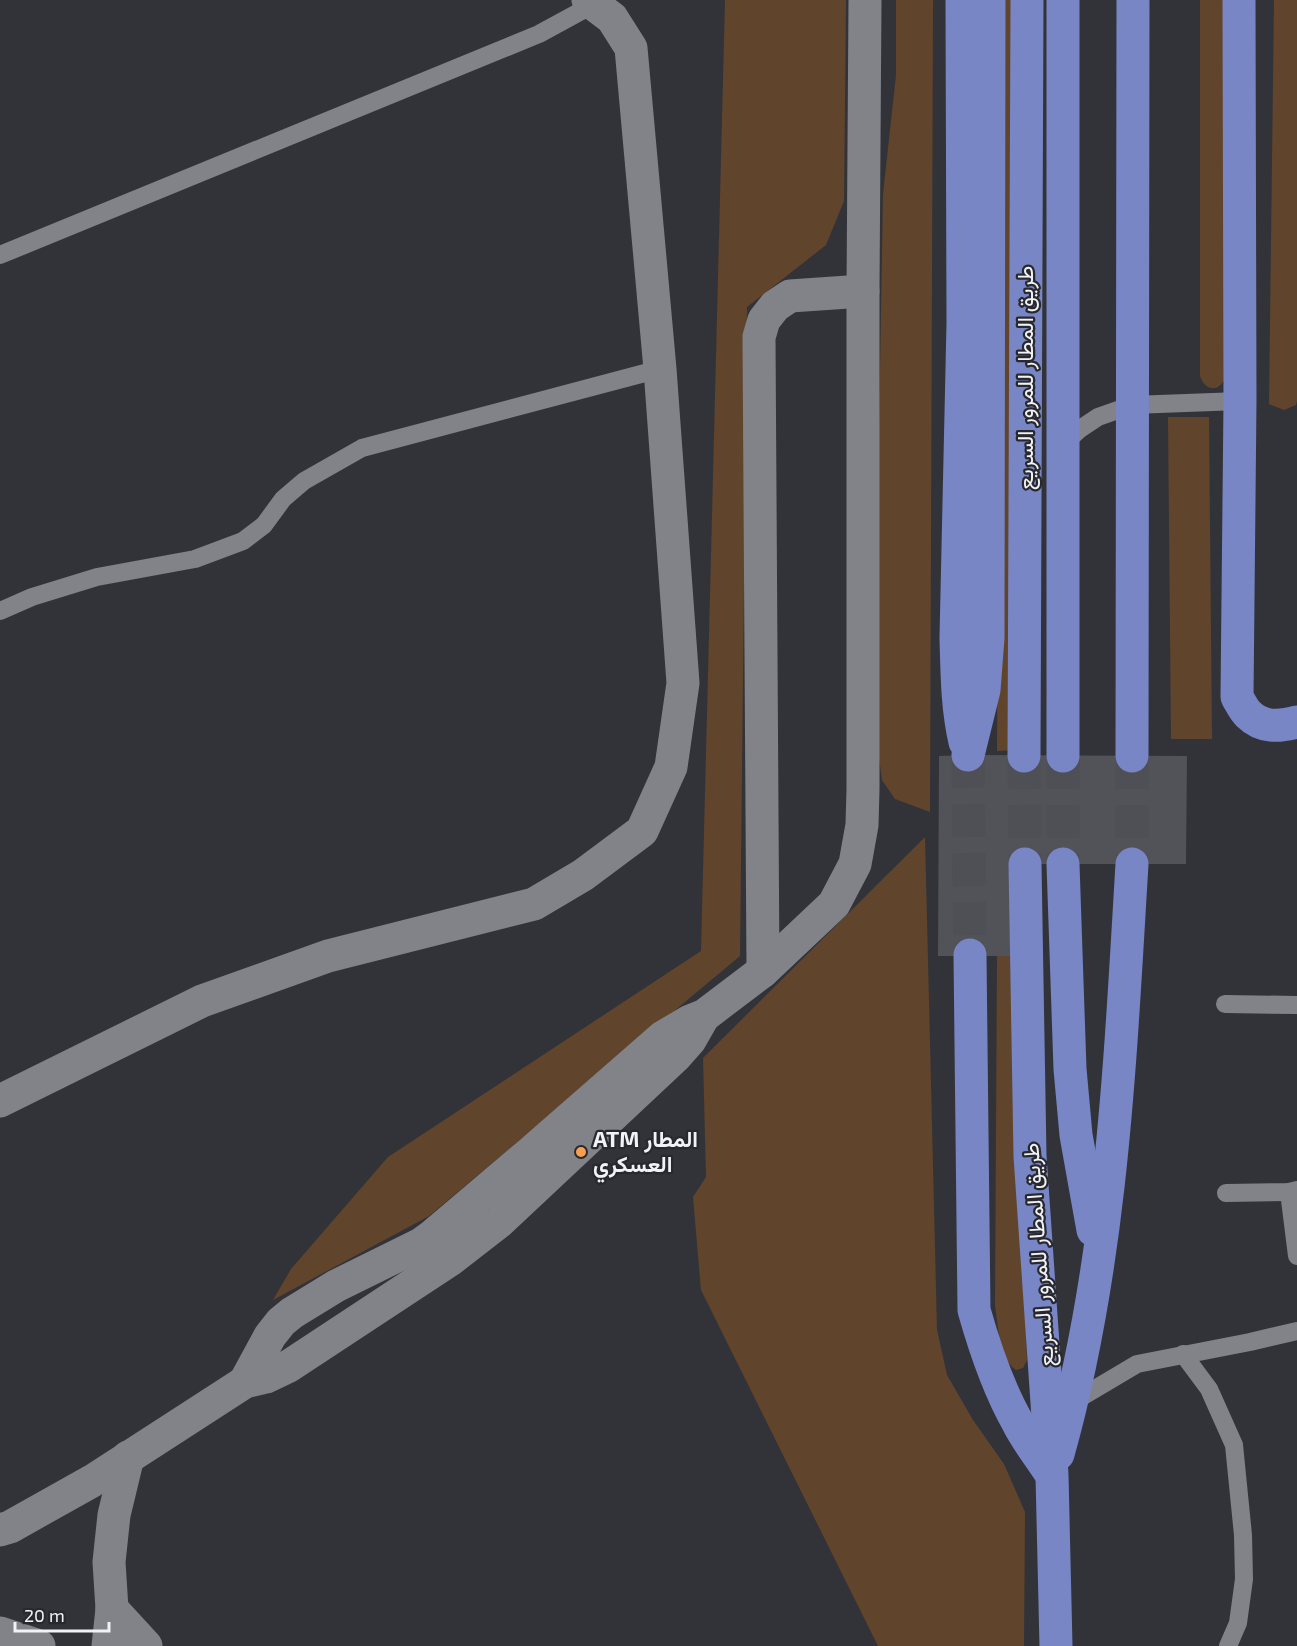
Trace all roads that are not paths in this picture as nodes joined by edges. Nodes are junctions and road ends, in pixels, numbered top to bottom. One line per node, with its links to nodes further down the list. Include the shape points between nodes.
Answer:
1 (864, 0): 10 (street)
2 (962, 0): 3 (highway, via 963,323 956,638 960,720 968,755 984,690 988,638)
3 (989, 0)
4 (1027, 0): 17 (highway, طريق المطار للمرور السريع)
5 (1063, 0): 14 (highway)
6 (1132, 0): 13 (highway)
7 (1239, 0): 12 (highway)
8 (591, 2): 9 (lane, via 539,34); 11 (street, via 612,18 631,48)
9 (0, 255)
10 (862, 291): 24 (street, via 862,825 855,864 834,904); 24 (street, via 790,296 764,320 759,337)
11 (660, 369): 15 (lane, via 362,448 304,481 243,542 195,560 97,577); 28 (street, via 682,683 671,767 642,831 583,875 534,904 328,956 213,998)
12 (1240, 401): 13 (lane); 16 (highway, via 1237,697 1247,713 1263,724 1282,727)
13 (1132, 405): 14 (lane, via 1098,417); 19 (highway)
14 (1063, 444): 18 (highway)
15 (0, 611)
16 (1297, 722)
17 (1024, 756)
18 (1063, 756)
19 (1131, 756)
20 (1025, 864): 40 (highway, طريق المطار للمرور السريع, via 1030,1156)
21 (1064, 864): 32 (highway, via 1070,1069 1076,1135)
22 (1132, 864): 32 (highway, via 1118,1089)
23 (970, 956): 40 (highway, via 974,1310 999,1386)
24 (763, 971): 27 (street)
25 (1225, 1004): 26 (lane)
26 (1297, 1005)
27 (705, 1015): 33 (street, via 663,1037 432,1236); 34 (street, via 675,1057 499,1222 450,1260)
28 (0, 1101)
29 (1293, 1191): 30 (lane); 31 (lane)
30 (1226, 1193)
31 (1297, 1256)
32 (1099, 1263): 38 (highway)
33 (336, 1286): 34 (street); 37 (street, via 281,1322)
34 (356, 1322): 37 (street, via 283,1369)
35 (1297, 1331): 36 (lane)
36 (1183, 1354): 38 (lane, via 1137,1364); 48 (lane, via 1209,1389 1234,1445 1244,1535 1244,1579 1238,1623)
37 (245, 1382): 39 (street)
38 (1073, 1402): 40 (highway)
39 (128, 1457): 41 (street, via 82,1487); 42 (street, via 110,1550)
40 (1052, 1476): 47 (highway, طريق المطار للمرور السريع)
41 (0, 1530)
42 (112, 1609): 45 (street); 46 (street)
43 (0, 1633): 44 (street)
44 (39, 1646)
45 (108, 1646)
46 (146, 1646)
47 (1056, 1646)
48 (1228, 1646)

